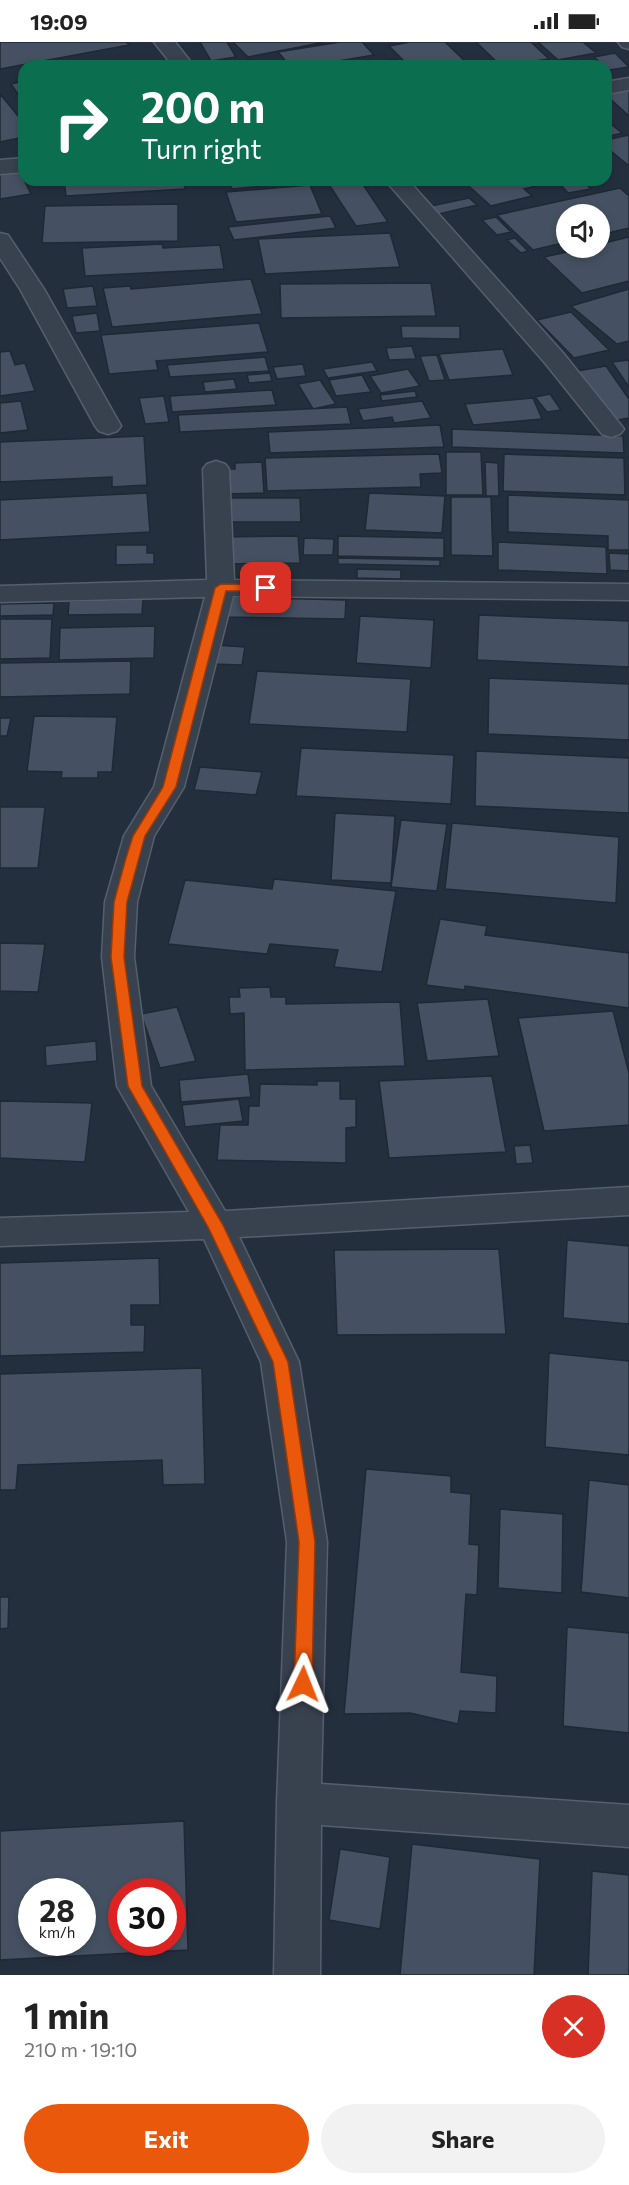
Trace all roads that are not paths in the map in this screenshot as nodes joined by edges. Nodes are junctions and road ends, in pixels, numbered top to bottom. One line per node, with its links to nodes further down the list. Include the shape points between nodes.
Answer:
1 (164, 42): 2 (street)
2 (179, 60)
3 (629, 84): 4 (street)
4 (612, 87)
5 (18, 166): 6 (street)
6 (0, 167)
7 (401, 186): 10 (street, via 554,358)
8 (0, 240): 9 (street, via 32,289)
9 (108, 426)
10 (611, 429)
11 (216, 469): 12 (street)
12 (221, 588): 13 (street); 14 (street); 16 (street, via 170,787 139,836 121,902 117,957 135,1086)
13 (629, 592)
14 (0, 594)
15 (629, 1202): 16 (street)
16 (215, 1225): 17 (street); 18 (street, via 280,1362 307,1542)
17 (0, 1232)
18 (299, 1803): 19 (street); 20 (street)
19 (629, 1826)
20 (297, 1975)

